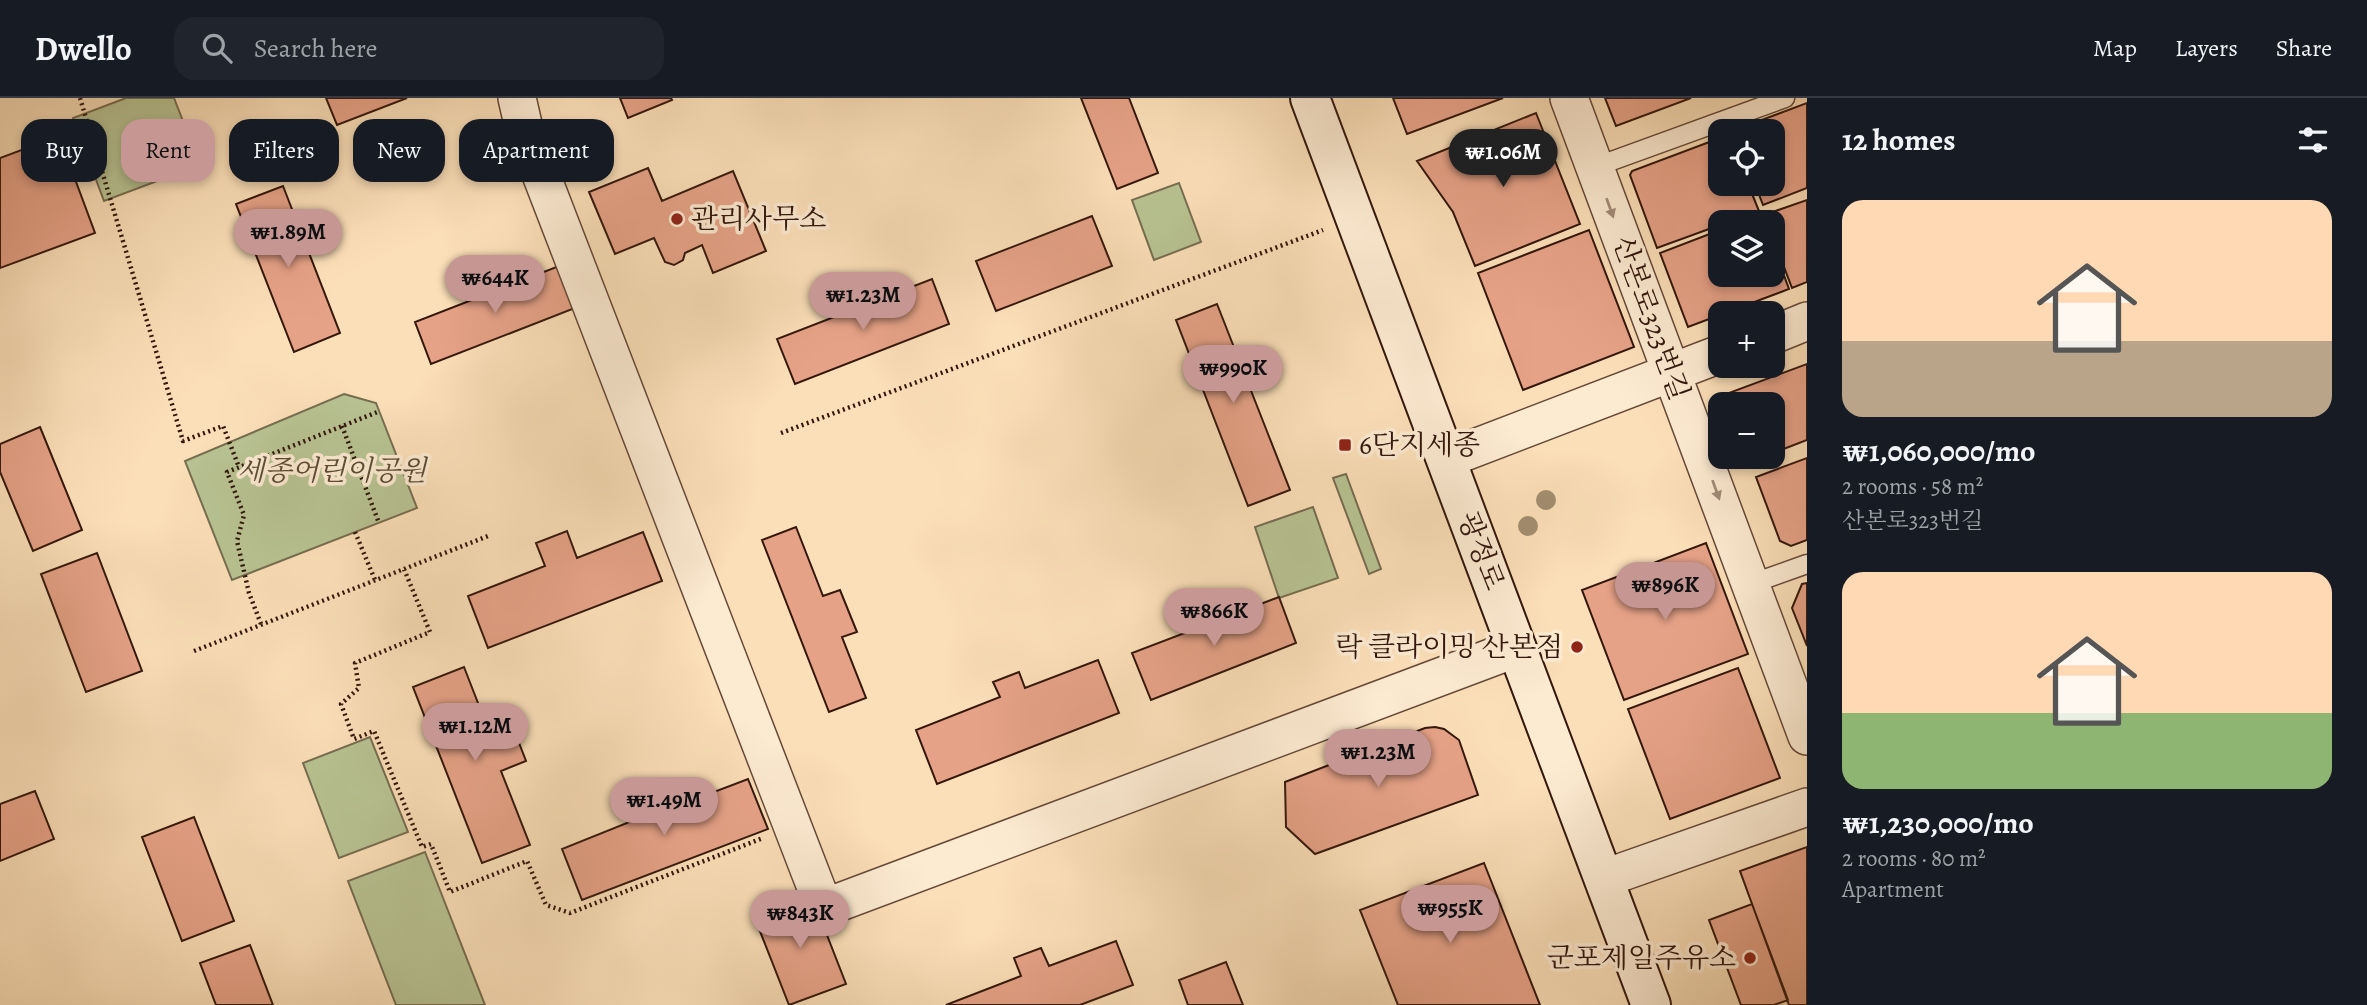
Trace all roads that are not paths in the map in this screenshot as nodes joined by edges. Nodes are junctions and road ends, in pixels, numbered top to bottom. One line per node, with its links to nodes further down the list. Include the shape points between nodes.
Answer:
1 (517, 98): 13 (street, via 525,133 824,908)
2 (1310, 98): 10 (street, 광정로)
3 (1569, 98): 5 (street, 산본로323번길)
4 (1784, 98): 5 (lane)
5 (1595, 167): 9 (street, 산본로323번길, one-way to 9)
6 (1807, 321): 7 (street)
7 (1785, 329)
8 (1708, 360): 9 (street)
9 (1672, 373): 10 (street); 12 (street, 산본로323번길, one-way to 12)
10 (1446, 459): 13 (street, 광정로)
11 (1807, 564): 12 (lane)
12 (1751, 584): 14 (street, 산본로323번길)
13 (1517, 648): 16 (street, 광정로)
14 (1807, 736)
15 (1807, 807): 16 (street)
16 (1605, 878): 17 (street, 광정로)
17 (1651, 1005)

